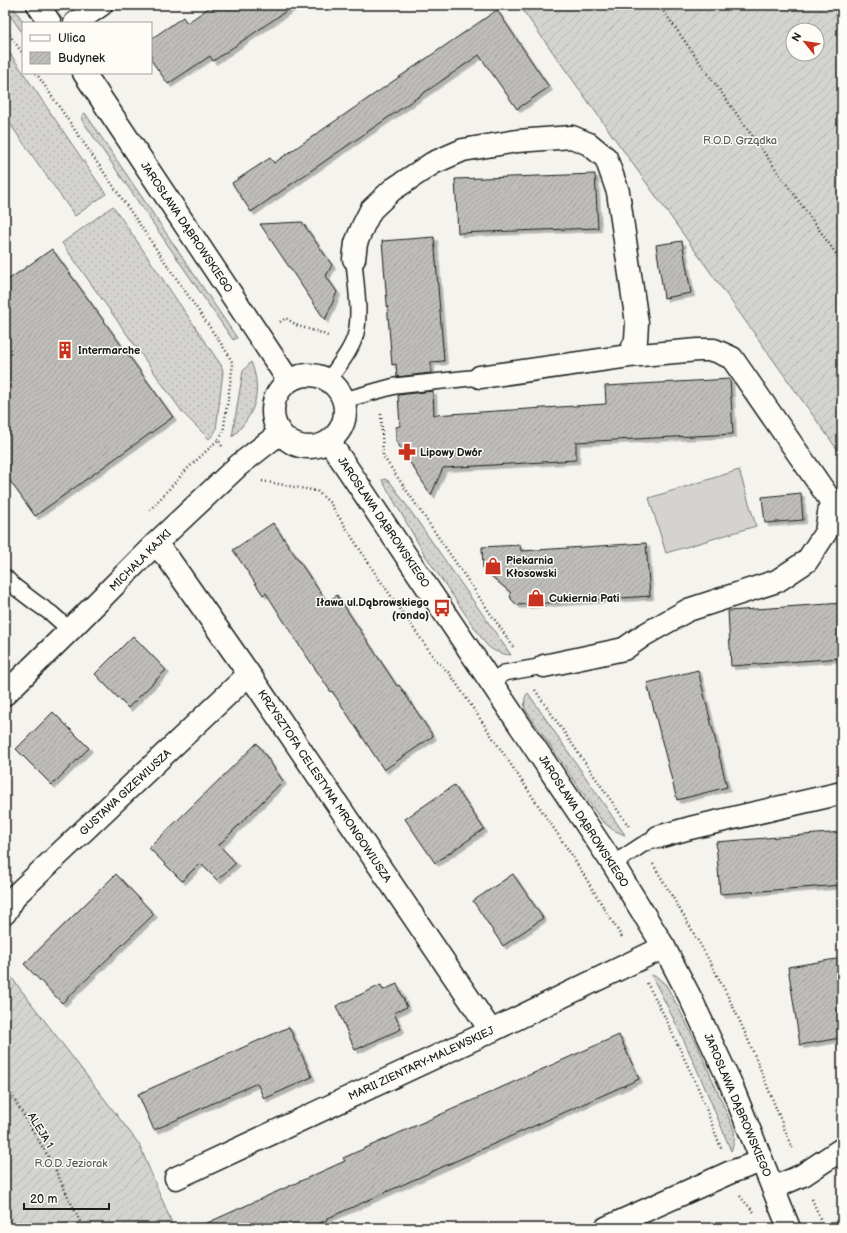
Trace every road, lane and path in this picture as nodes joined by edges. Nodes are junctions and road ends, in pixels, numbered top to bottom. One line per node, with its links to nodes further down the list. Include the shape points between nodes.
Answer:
1 (38, 5): 4 (street)
2 (101, 5): 5 (street)
3 (659, 5): 11 (path)
4 (49, 22)
5 (76, 22)
6 (5, 28): 7 (path)
7 (22, 53)
8 (37, 74): 22 (path, via 228,354 233,364 223,433 218,440)
9 (85, 74): 16 (street, JAROSŁAWA DĄBROWSKIEGO)
10 (354, 259): 14 (street, via 358,237 372,210 392,190 433,163 463,150 517,141 572,137 589,144 606,158 618,192 637,323 636,340); 17 (lane, via 358,318 356,334 350,348)
11 (842, 262)
12 (278, 323): 13 (path, via 286,318 298,326)
13 (333, 339)
14 (629, 356): 15 (street); 28 (street, via 714,350 732,358 831,501 826,532 807,561 777,581 688,610 624,649)
15 (480, 376): 18 (lane, via 395,386)
16 (290, 381): 17 (street, via 302,376 316,376); 20 (street, via 279,392 274,405 274,419)
17 (328, 381): 18 (street, via 338,388)
18 (344, 400): 21 (street, via 344,423 338,434)
19 (381, 409): 27 (path, via 383,456)
20 (280, 433): 21 (street, via 290,442 303,447 316,447); 24 (street, MICHAŁA KAJKI, via 239,465)
21 (329, 441): 30 (street, JAROSŁAWA DĄBROWSKIEGO)
22 (224, 447)
23 (259, 480): 39 (path, via 317,491 330,503 435,659 450,674 571,854)
24 (155, 544): 26 (street, MICHAŁA KAJKI); 29 (street, KRZYSZTOFA CELESTYNA MRONGOWIUSZA, via 168,558)
25 (5, 577): 26 (lane)
26 (70, 630): 32 (street, MICHAŁA KAJKI)
27 (515, 650)
28 (544, 666): 30 (lane, via 504,674)
29 (249, 674): 38 (street, GUSTAWA GIZEWIUSZA, via 16,895); 42 (street, KRZYSZTOFA CELESTYNA MRONGOWIUSZA)
30 (492, 682): 37 (street, JAROSŁAWA DĄBROWSKIEGO)
31 (533, 687): 34 (path)
32 (5, 694)
33 (842, 793): 35 (street)
34 (631, 830)
35 (658, 837): 37 (lane)
36 (652, 862): 46 (path, via 717,974 760,1068)
37 (613, 864): 40 (street, JAROSŁAWA DĄBROWSKIEGO)
38 (5, 913)
39 (624, 940)
40 (664, 947): 42 (street, MARII ZIENTARY-MALEWSKIEJ); 47 (street, JAROSŁAWA DĄBROWSKIEGO, via 730,1082)
41 (647, 982): 45 (path, via 700,1090)
42 (491, 1031): 48 (street, MARII ZIENTARY-MALEWSKIEJ)
43 (5, 1084): 53 (path, ALEJA 1, via 52,1163)
44 (842, 1149): 49 (street, via 803,1175)
45 (723, 1152)
46 (794, 1153)
47 (762, 1161): 49 (street, JAROSŁAWA DĄBROWSKIEGO); 54 (street, via 731,1172)
48 (176, 1178)
49 (773, 1188): 55 (street, JAROSŁAWA DĄBROWSKIEGO)
50 (739, 1192): 52 (path)
51 (810, 1192): 56 (path)
52 (755, 1213)
53 (83, 1228)
54 (606, 1228)
55 (789, 1228)
56 (824, 1228)

